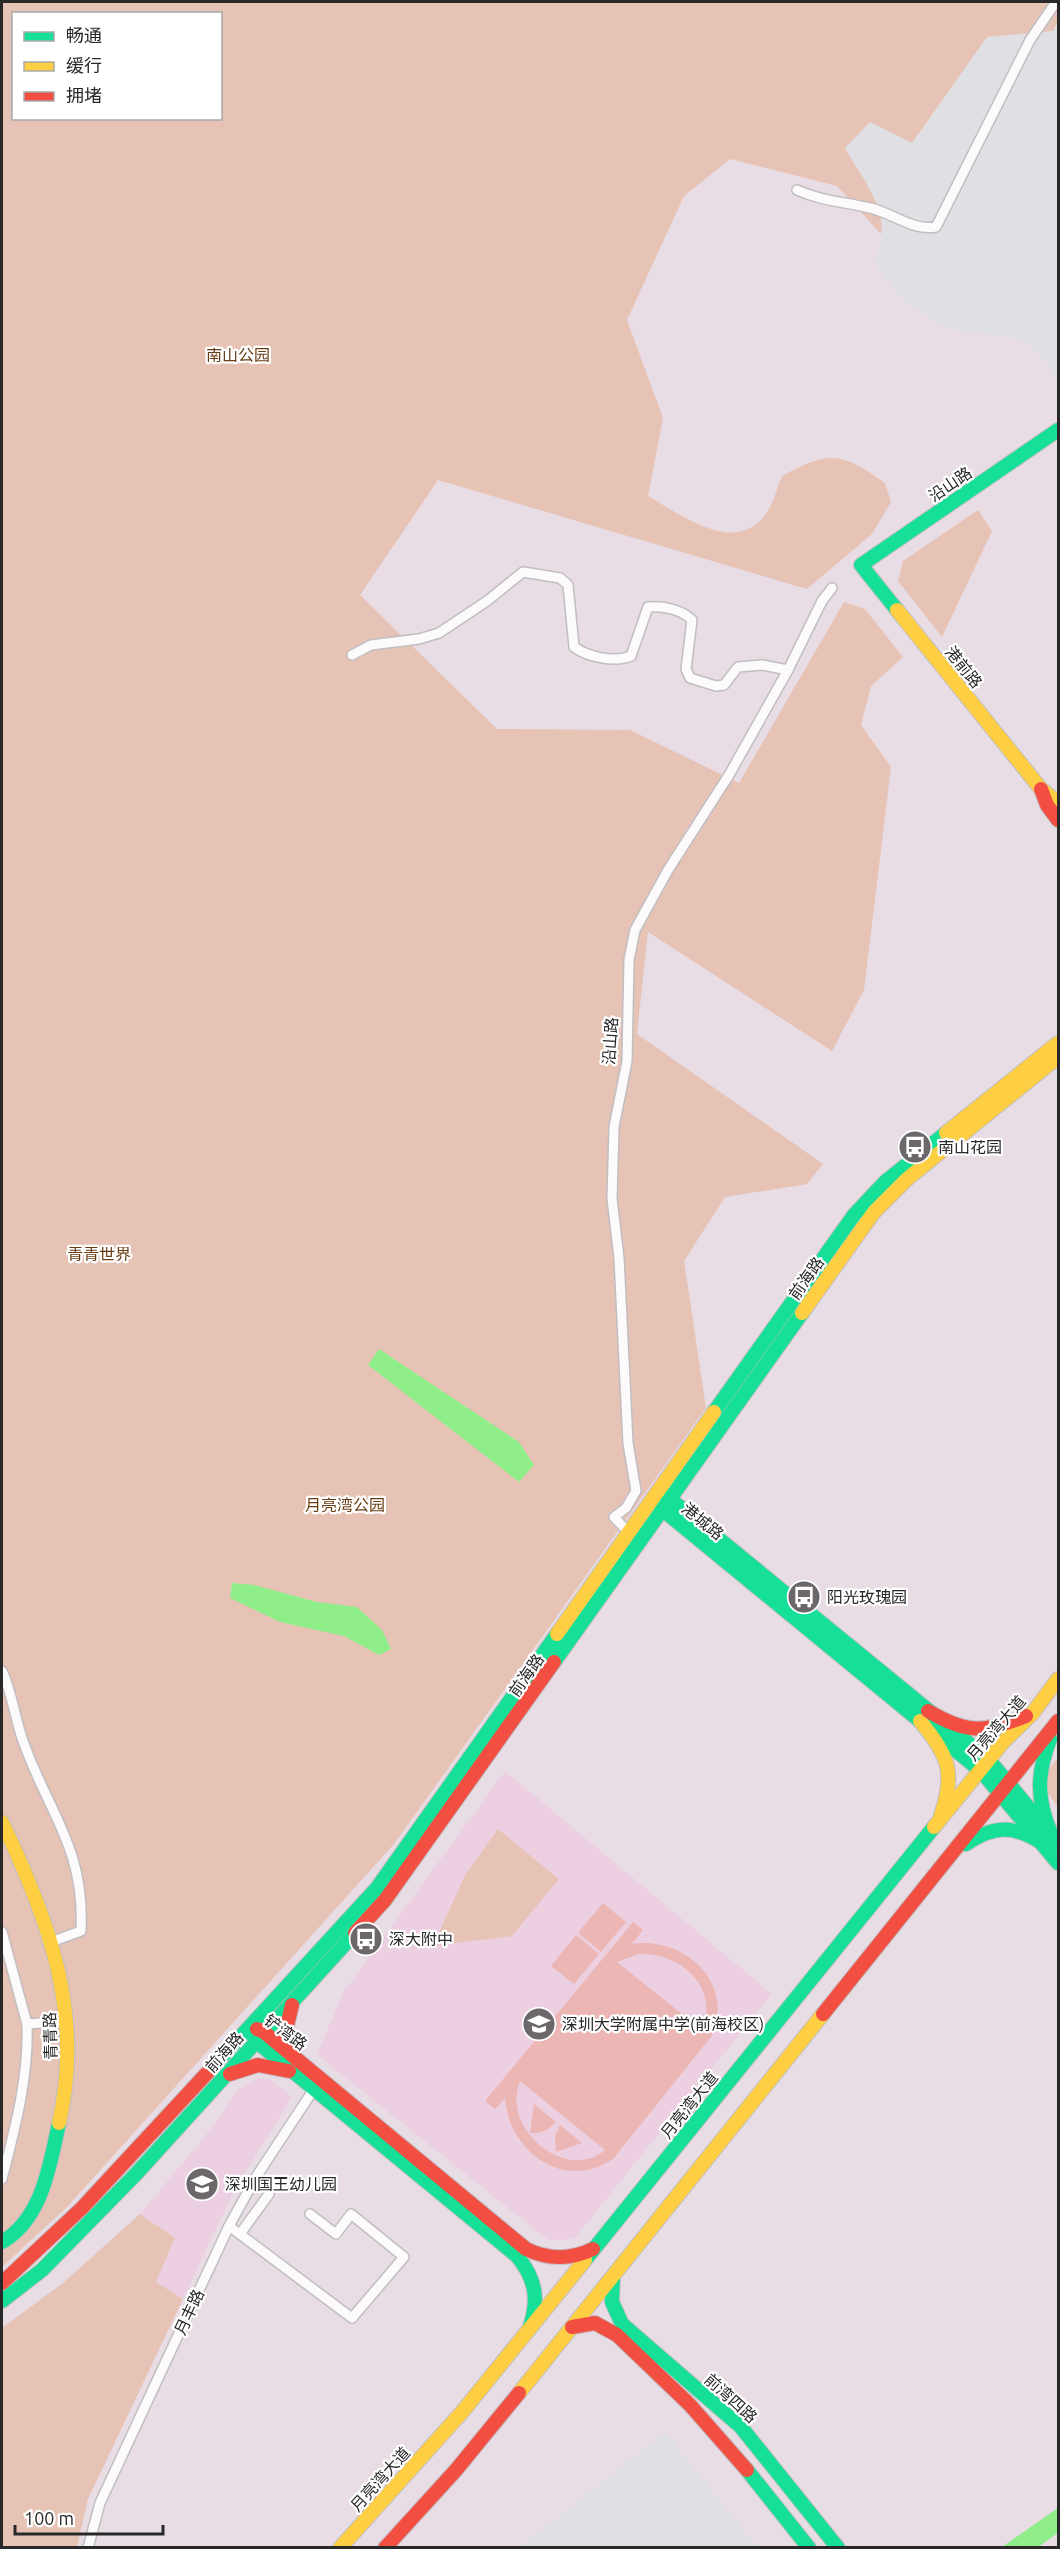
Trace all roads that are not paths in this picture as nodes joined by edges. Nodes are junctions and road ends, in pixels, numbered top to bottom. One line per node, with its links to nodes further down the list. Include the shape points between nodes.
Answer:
1 (1056, 2): 2 (street, via 1030,40 936,227 923,229 871,208)
2 (798, 189)
3 (1059, 430): 4 (street, 沿山路)
4 (861, 565): 8 (street, 港前路)
5 (832, 588): 7 (street, 沿山路)
6 (352, 656): 7 (street, via 371,645 439,633 523,572 560,578 568,585 574,646 583,653 621,660 631,656 648,608 659,606 685,613 692,620 686,669 690,678 716,686 724,685 738,667 762,665)
7 (788, 670): 15 (street, 沿山路, via 644,912 635,930 629,960 627,1061 614,1127 612,1199 619,1258 628,1443 636,1491 626,1508 614,1517)
8 (1041, 789): 9 (street, 港前路); 10 (street, 港前路)
9 (1059, 803)
10 (1059, 820)
11 (1059, 1043): 13 (street, 前海路, via 868,1198)
12 (1059, 1057): 14 (street, 前海路, via 882,1203)
13 (656, 1495): 14 (street, 港城路); 15 (street, 前海路)
14 (667, 1504): 21 (street, 港城路); 32 (street, 前海路, via 405,1875)
15 (629, 1533): 35 (street, 前海路, via 377,1888)
16 (1059, 1665): 19 (street)
17 (2, 1671): 31 (street, via 27,1751 62,1826 78,1872 81,1931)
18 (1059, 1679): 19 (street, 月亮湾大道)
19 (1040, 1702): 20 (street, 月亮湾大道)
20 (1032, 1714): 21 (street, via 986,1731); 23 (street, 月亮湾大道)
21 (924, 1716): 23 (street, 港城路); 26 (street, via 950,1766 948,1795)
22 (1059, 1721): 24 (street); 27 (street, via 1043,1756 1037,1783)
23 (985, 1766): 24 (street, 港城路); 26 (street, 月亮湾大道)
24 (1005, 1788): 27 (street, 港城路); 28 (street)
25 (2, 1822): 31 (street, 青青路, via 22,1863)
26 (931, 1833): 47 (street, 月亮湾大道)
27 (1051, 1840): 28 (street, via 1012,1827 997,1828 985,1831); 29 (street, 港城路)
28 (951, 1855): 48 (street)
29 (1059, 1863)
30 (2, 1932): 34 (street)
31 (48, 1943): 33 (street, 青青路, via 66,2000)
32 (296, 1997): 36 (street, 前海路); 37 (street, via 285,2034)
33 (68, 2021): 34 (street); 46 (street, 青青路, via 66,2083 45,2177 23,2228)
34 (27, 2024): 41 (street, via 19,2104)
35 (250, 2026): 36 (street, 铲湾路); 49 (street, 前海路, via 82,2208)
36 (260, 2036): 37 (street, 铲湾路); 38 (street, 铲湾路); 39 (street, 前海路)
37 (292, 2055): 47 (street, 铲湾路, via 526,2249 536,2255 567,2258)
38 (295, 2073): 39 (street, via 252,2065); 40 (street, 铲湾路)
39 (222, 2078): 50 (street, 前海路, via 68,2244)
40 (314, 2089): 44 (street, 月丰路); 52 (street, 铲湾路, via 522,2261 537,2291)
41 (2, 2179)
42 (269, 2194): 45 (street)
43 (310, 2214): 45 (street, via 336,2234 351,2214 404,2257 352,2318)
44 (229, 2226): 45 (street); 53 (street, 月丰路, via 100,2503)
45 (240, 2234)
46 (2, 2242)
47 (596, 2247): 52 (street, 月亮湾大道)
48 (613, 2276): 51 (street); 57 (street, 前湾四路, via 611,2305 622,2324 741,2427)
49 (2, 2283)
50 (2, 2301)
51 (572, 2327): 55 (street, via 456,2470); 56 (street, 前湾四路, via 601,2325 680,2393 722,2438)
52 (529, 2329): 54 (street, 月亮湾大道, via 391,2494)
53 (88, 2547)
54 (340, 2547)
55 (385, 2547)
56 (809, 2547)
57 (838, 2547)

